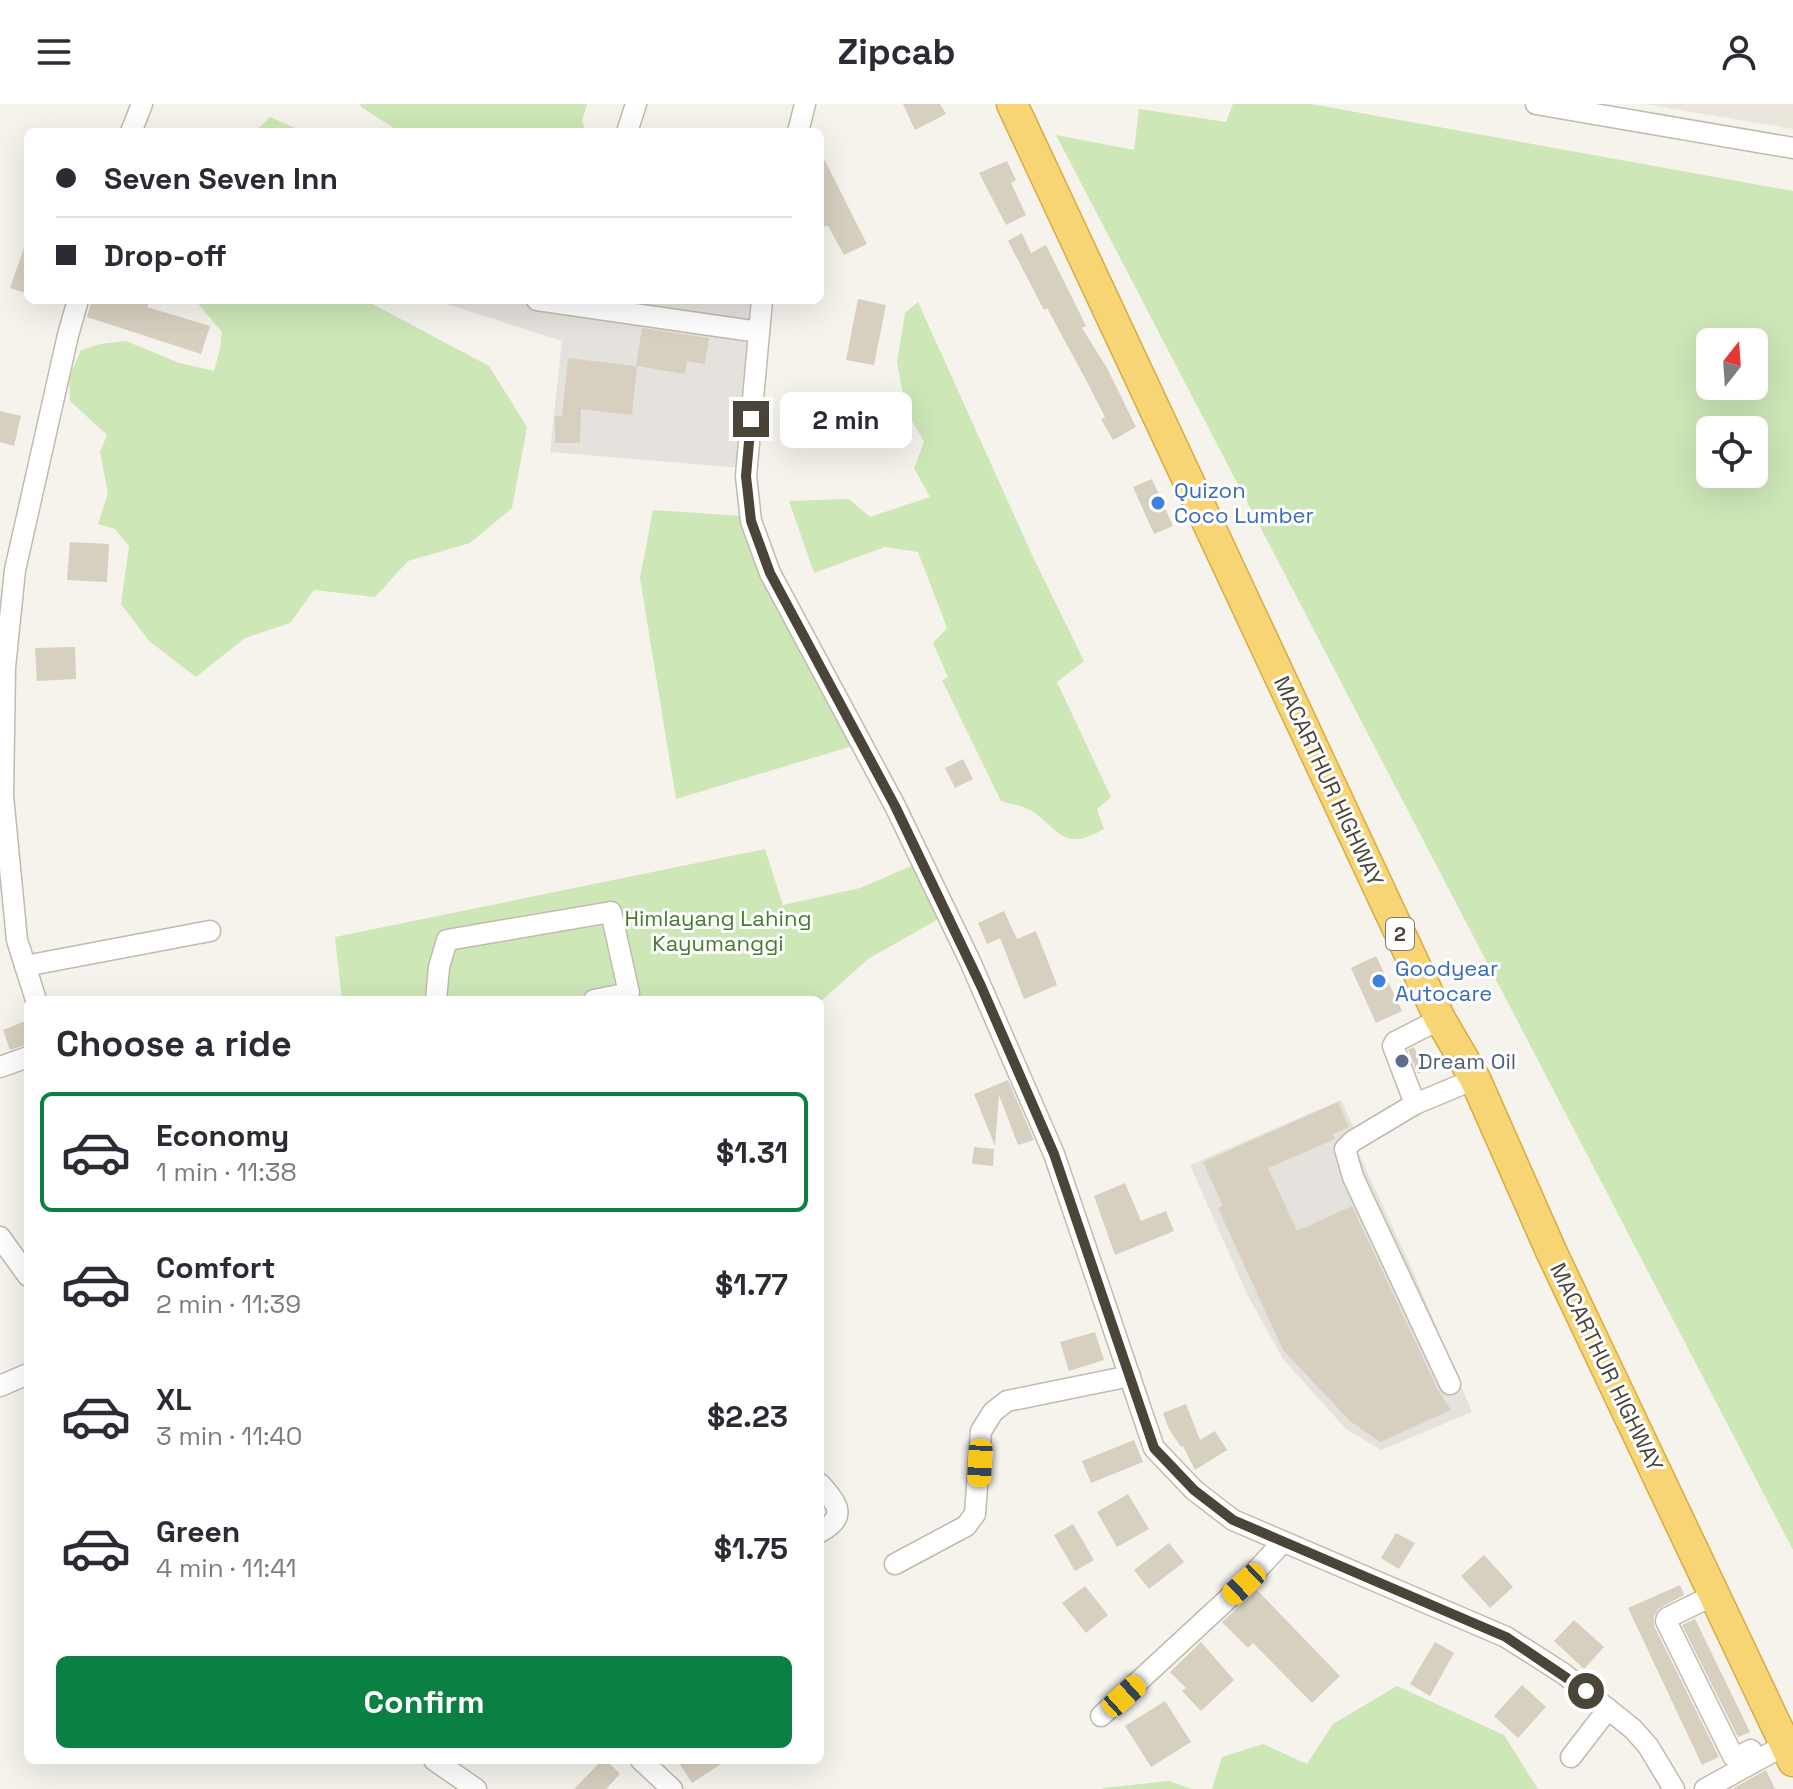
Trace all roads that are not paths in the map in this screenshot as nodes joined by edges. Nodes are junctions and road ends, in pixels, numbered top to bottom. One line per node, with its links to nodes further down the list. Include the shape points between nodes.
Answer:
1 (142, 104): 6 (street)
2 (636, 104): 7 (street)
3 (805, 104): 8 (street)
4 (1012, 104): 19 (highway, MACARTHUR HIGHWAY / 2)
5 (1549, 105): 9 (street)
6 (133, 128)
7 (628, 128)
8 (799, 128)
9 (1793, 148)
10 (77, 304): 15 (street, via 15,570 5,667 3,796 17,940)
11 (565, 304): 13 (street)
12 (762, 304): 13 (street)
13 (759, 332): 27 (street, via 746,476 751,521 770,573 895,806 969,959 1054,1154)
14 (210, 931): 15 (street)
15 (25, 966): 16 (street)
16 (35, 996)
17 (436, 996): 18 (street, via 447,940 611,912 629,993)
18 (614, 996)
19 (1440, 1019): 22 (highway, MACARTHUR HIGHWAY / 2); 23 (street, via 1393,1046)
20 (24, 1058): 21 (street)
21 (0, 1067)
22 (1475, 1079): 23 (street); 34 (highway, MACARTHUR HIGHWAY / 2, via 1551,1251)
23 (1415, 1104): 28 (street, via 1345,1149 1353,1177)
24 (0, 1237): 25 (street)
25 (24, 1270)
26 (24, 1376): 29 (street)
27 (1130, 1376): 32 (street, via 1154,1448 1214,1506); 33 (street, via 1007,1401 993,1412 981,1431 975,1514 966,1526)
28 (1450, 1384)
29 (0, 1386)
30 (824, 1489): 31 (street, via 838,1516)
31 (824, 1530)
32 (1282, 1543): 35 (street, via 1506,1637); 36 (street)
33 (895, 1564)
34 (1716, 1594): 37 (highway, MACARTHUR HIGHWAY / 2); 39 (street, via 1666,1621 1733,1756 1751,1750)
35 (1608, 1709): 38 (street); 44 (street, via 1648,1746)
36 (1101, 1716)
37 (1789, 1753): 39 (street)
38 (1571, 1757)
39 (1757, 1760): 45 (street)
40 (440, 1764): 42 (street)
41 (645, 1764): 43 (street)
42 (476, 1789)
43 (672, 1789)
44 (1674, 1789)
45 (1705, 1789)

